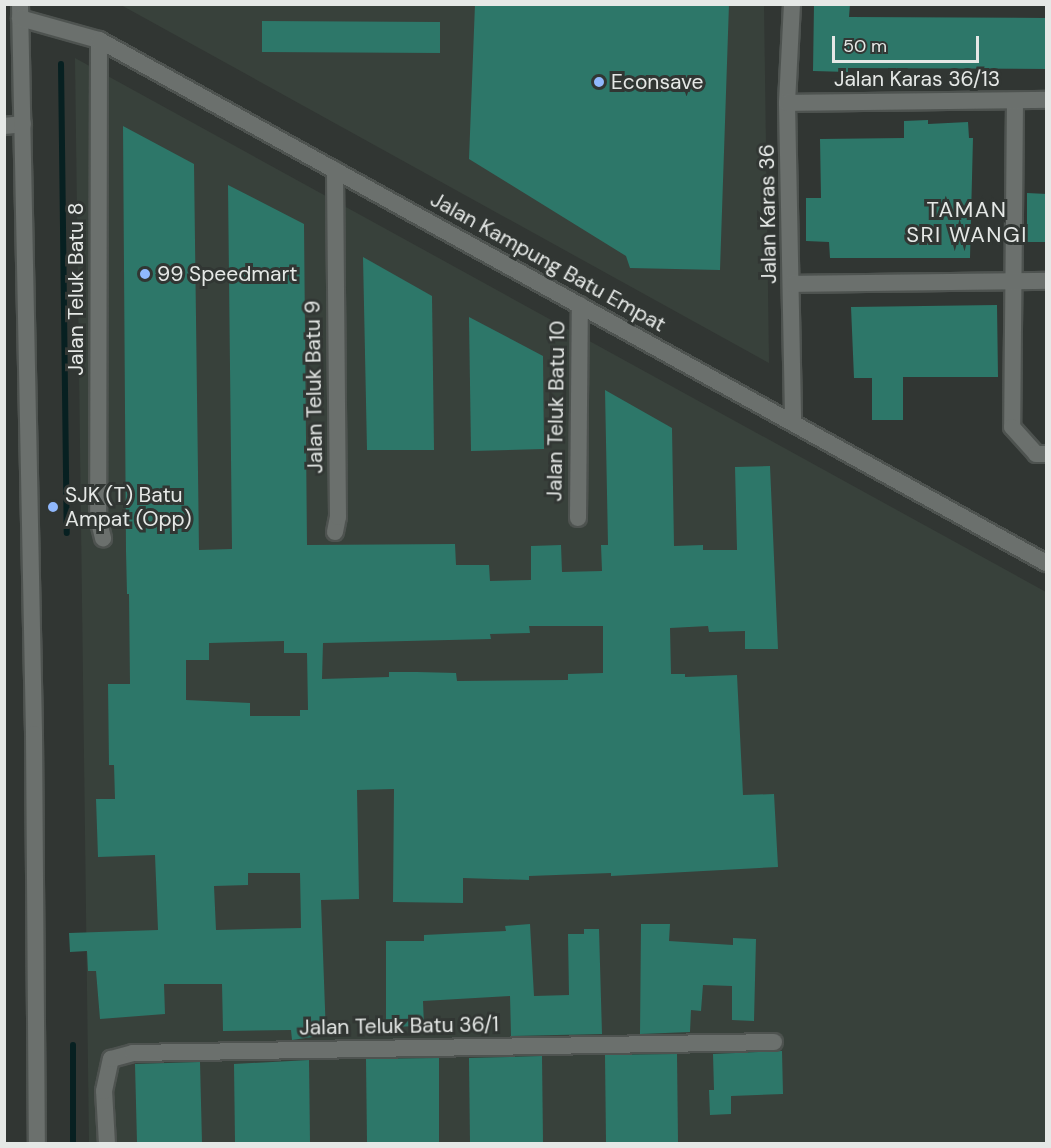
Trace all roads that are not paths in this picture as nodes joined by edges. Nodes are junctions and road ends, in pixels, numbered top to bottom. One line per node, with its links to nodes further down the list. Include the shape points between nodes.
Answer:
1 (792, 4): 6 (street, Jalan Karas 36)
2 (20, 11): 3 (street, Jalan Kampung Batu Empat); 7 (street)
3 (99, 40): 9 (street, Jalan Kampung Batu Empat); 18 (street, Jalan Teluk Batu 8, via 98,518)
4 (1047, 100): 5 (street, Jalan Karas 36/13)
5 (1015, 101): 6 (street, Jalan Karas 36/13); 10 (street)
6 (787, 103): 12 (street, Jalan Karas 36)
7 (23, 124): 8 (street); 21 (street)
8 (4, 126)
9 (335, 170): 13 (street, Jalan Kampung Batu Empat); 17 (street, Jalan Teluk Batu 9)
10 (1014, 281): 11 (street); 12 (street); 15 (street, via 1012,427 1036,454)
11 (1047, 281)
12 (792, 284): 14 (street, Jalan Karas 36)
13 (580, 305): 14 (street, Jalan Kampung Batu Empat); 16 (street, Jalan Teluk Batu 10)
14 (793, 423): 19 (street, Jalan Kampung Batu Empat)
15 (1047, 454)
16 (578, 518)
17 (335, 532)
18 (103, 538)
19 (1047, 562)
20 (774, 1042): 22 (street, Jalan Teluk Batu 36/1, via 133,1053 111,1059 104,1091)
21 (37, 1143)
22 (107, 1143)

